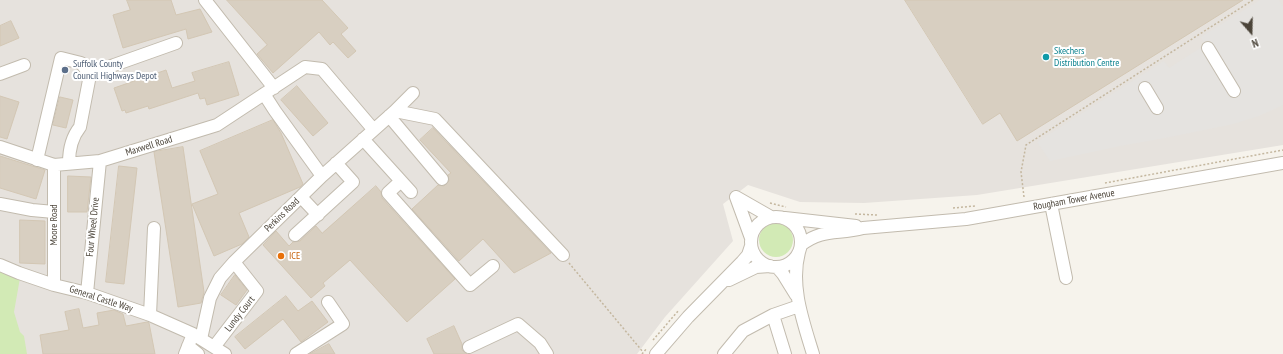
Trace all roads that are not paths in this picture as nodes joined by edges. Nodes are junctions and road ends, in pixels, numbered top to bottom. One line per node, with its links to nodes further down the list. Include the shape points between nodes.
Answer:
1 (204, 0): 8 (street)
2 (176, 43): 6 (street)
3 (1208, 48): 9 (street)
4 (24, 65): 5 (street)
5 (0, 74)
6 (90, 75): 16 (street, via 81,63 62,58); 18 (street, via 80,127 74,134 69,150)
7 (1145, 88): 11 (street)
8 (269, 91): 13 (street, Maxwell Road, via 305,67 322,69); 17 (street, Maxwell Road, via 217,125); 22 (street, via 275,111)
9 (1234, 91)
10 (413, 93): 12 (street, Perkins Road)
11 (1157, 108)
12 (392, 113): 13 (street, Perkins Road); 23 (street); 37 (street, via 435,119)
13 (373, 129): 14 (street, Perkins Road)
14 (363, 139): 19 (street, Perkins Road); 24 (street)
15 (0, 147): 16 (street, Maxwell Road)
16 (37, 160): 21 (street, Maxwell Road)
17 (100, 161): 18 (street, Maxwell Road); 45 (street, Four Wheel Drive)
18 (69, 163): 21 (street, Maxwell Road)
19 (336, 163): 22 (street, Perkins Road); 31 (street, via 353,182)
20 (1283, 163): 28 (street, Rougham Tower Avenue)
21 (54, 165): 29 (street, Moore Road)
22 (322, 176): 26 (street, Perkins Road)
23 (442, 179)
24 (401, 181): 25 (street); 40 (street, via 388,193 470,285)
25 (411, 192)
26 (300, 197): 31 (street); 38 (street, Perkins Road)
27 (0, 204): 29 (street)
28 (1051, 204): 33 (street, Rougham Tower Avenue, via 966,219); 42 (street)
29 (54, 212): 44 (street, Moore Road)
30 (781, 214): 33 (street, Rougham Tower Avenue); 35 (street, via 758,224); 35 (street, via 736,197); 36 (street, via 799,231)
31 (318, 215): 34 (street)
32 (154, 228): 49 (street)
33 (863, 228): 36 (street, Rougham Tower Avenue, via 817,235)
34 (295, 235)
35 (751, 242): 41 (street, via 758,259); 43 (street, via 748,255)
36 (800, 248): 41 (street, via 790,262 784,266); 46 (street, via 796,265)
37 (563, 255)
38 (234, 262): 50 (street, Perkins Road, via 220,278 210,298); 51 (street, Lundy Court, via 257,291)
39 (0, 265): 44 (street, General Castle Way)
40 (493, 266)
41 (773, 266): 43 (street, via 756,267); 46 (street, via 783,274)
42 (1066, 278)
43 (723, 283): 54 (street)
44 (54, 285): 45 (street, General Castle Way)
45 (87, 293): 49 (street, General Castle Way)
46 (798, 301): 48 (street); 61 (street)
47 (328, 302): 57 (street, via 344,324)
48 (773, 314): 59 (street, via 743,331); 60 (street)
49 (150, 315): 50 (street, General Castle Way)
50 (197, 337): 51 (street, General Castle Way); 53 (street, Perkins Road)
51 (214, 347): 56 (street, General Castle Way)
52 (469, 347): 58 (street, via 518,324 540,343)
53 (186, 350): 55 (street)
54 (652, 350)
55 (198, 354)
56 (225, 354)
57 (296, 354)
58 (547, 354)
59 (724, 354)
60 (785, 354)
61 (813, 354)

